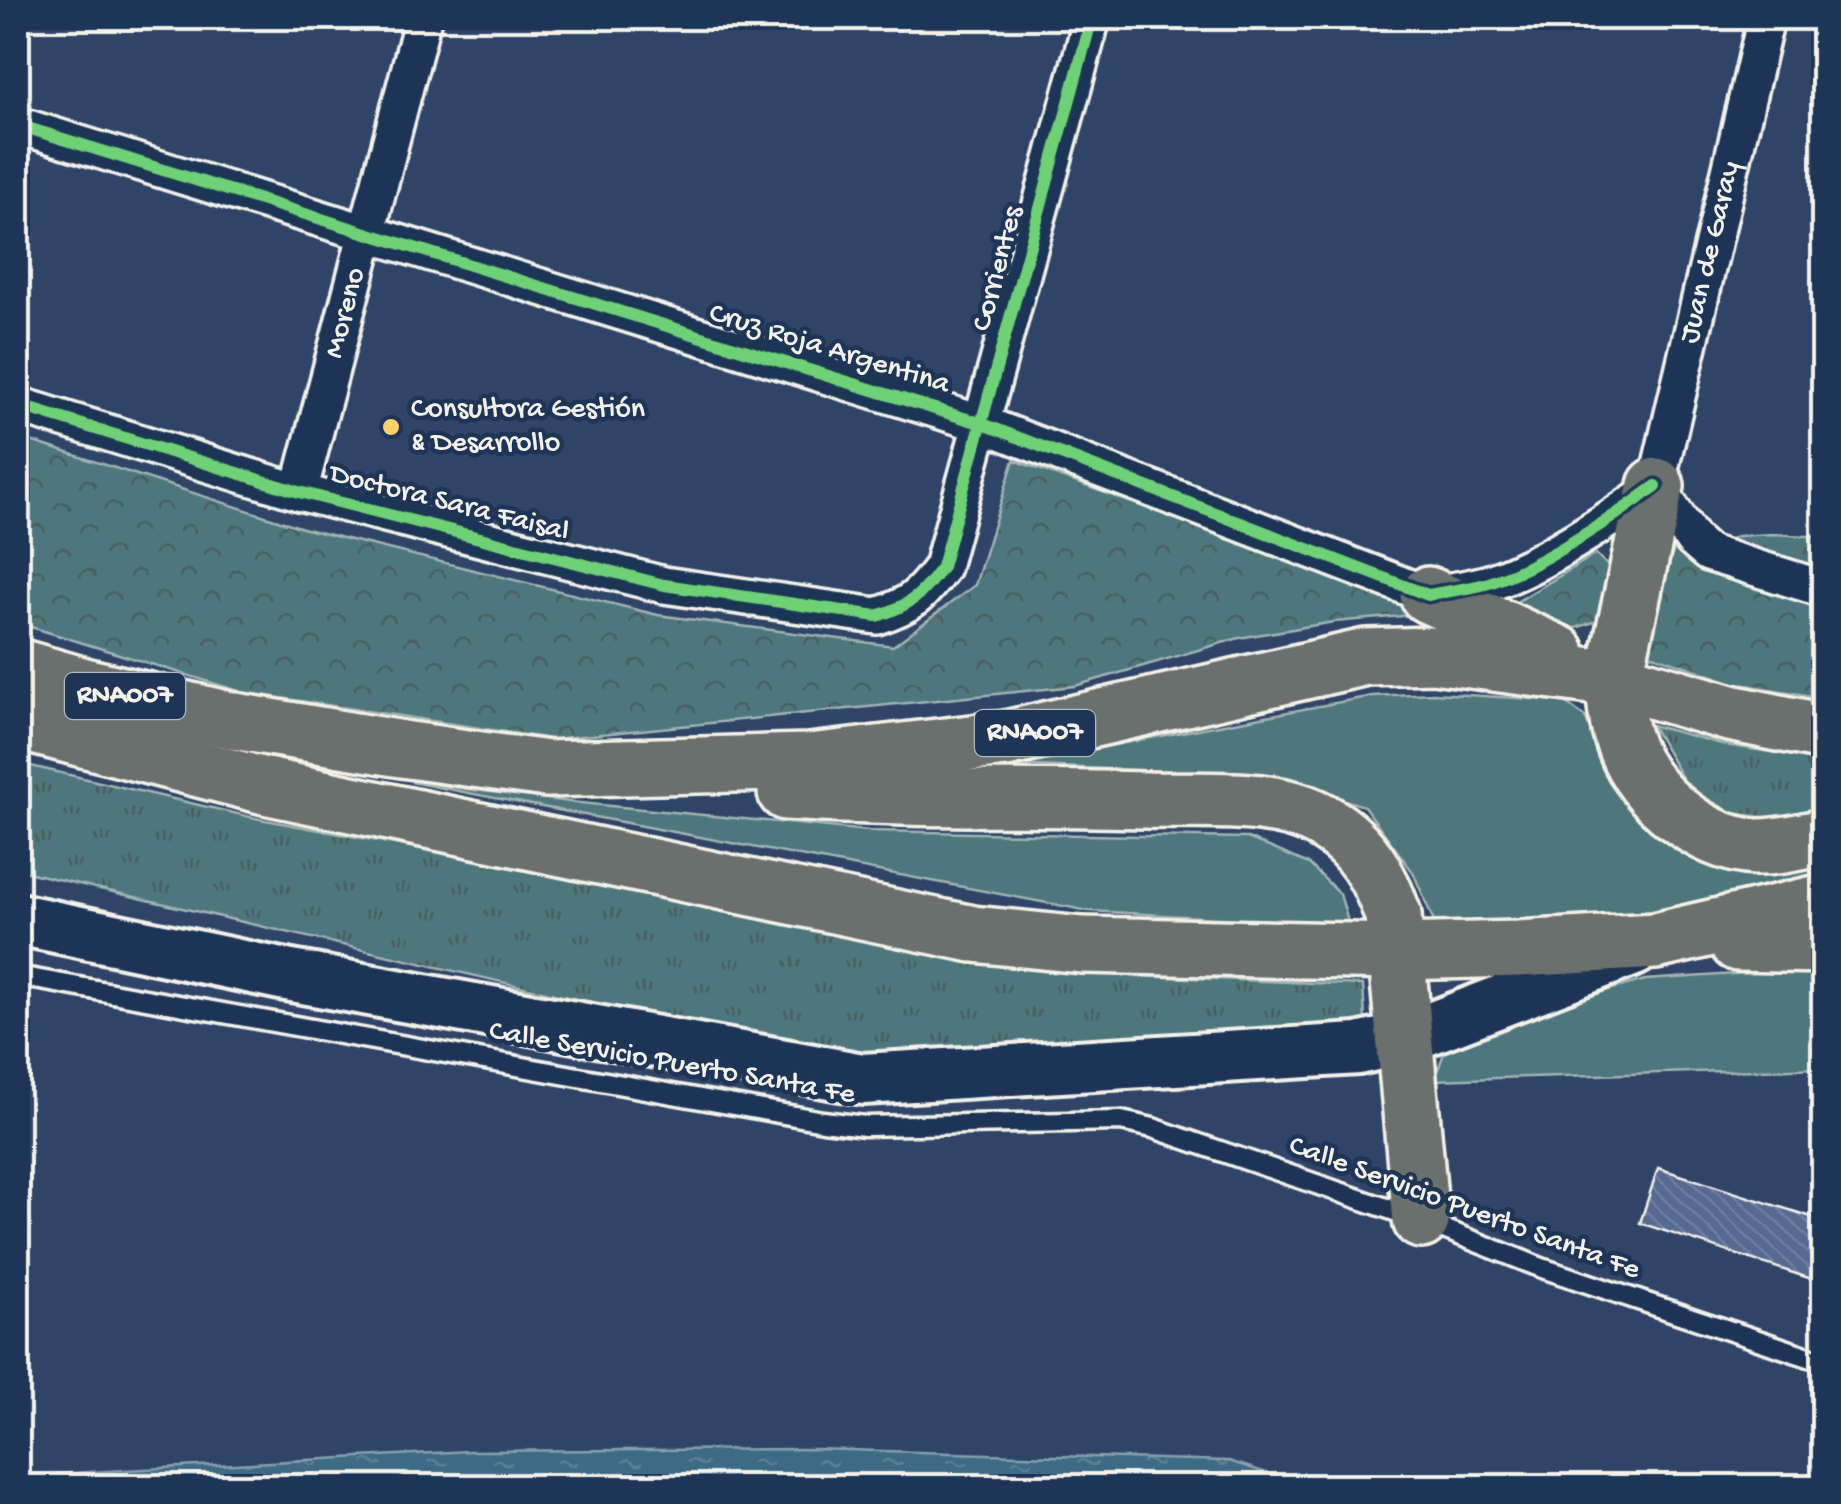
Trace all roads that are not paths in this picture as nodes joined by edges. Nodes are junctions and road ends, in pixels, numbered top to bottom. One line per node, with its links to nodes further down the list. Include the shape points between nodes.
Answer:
1 (423, 18): 5 (street, Moreno)
2 (1092, 18): 7 (street, Corrientes)
3 (1766, 18): 8 (street, Juan de Garay)
4 (18, 126): 5 (street, Cruz Roja Argentina)
5 (368, 235): 7 (street, Cruz Roja Argentina); 9 (street, Moreno)
6 (18, 404): 9 (street, Doctora Sara Faisal)
7 (983, 424): 11 (street, Cruz Roja Argentina); 12 (street, Corrientes, via 942,567 922,595)
8 (1656, 486): 10 (street, via 1708,553); 11 (street, via 1514,572); 14 (highway)
9 (300, 492): 12 (street, Doctora Sara Faisal, via 664,585)
10 (1824, 589)
11 (1428, 594): 14 (highway)
12 (877, 616)
13 (18, 668): 17 (highway, RNA007, via 234,721)
14 (1614, 679): 16 (highway, RNA007); 17 (highway, RNA007, via 1433,655 1366,658 990,741 809,762); 18 (highway, via 1615,710 1636,770 1687,821 1727,842 1755,846)
15 (18, 722): 23 (highway, RNA007, via 266,786 973,934 1082,946)
16 (1824, 732)
17 (547, 769): 23 (highway, via 873,797 1236,802 1291,811 1324,822 1356,845 1382,882)
18 (1824, 837)
19 (1824, 902): 21 (highway, RNA007)
20 (18, 919): 25 (main road, via 863,1078 1358,1050)
21 (1655, 942): 22 (highway); 23 (highway, RNA007); 25 (main road)
22 (1824, 945)
23 (1397, 952): 25 (highway)
24 (18, 976): 26 (lane, Calle Servicio Puerto Santa Fe, via 823,1121 865,1126 1120,1120)
25 (1405, 1038): 26 (highway)
26 (1421, 1220): 27 (lane, Calle Servicio Puerto Santa Fe, via 1542,1268)
27 (1824, 1362)

